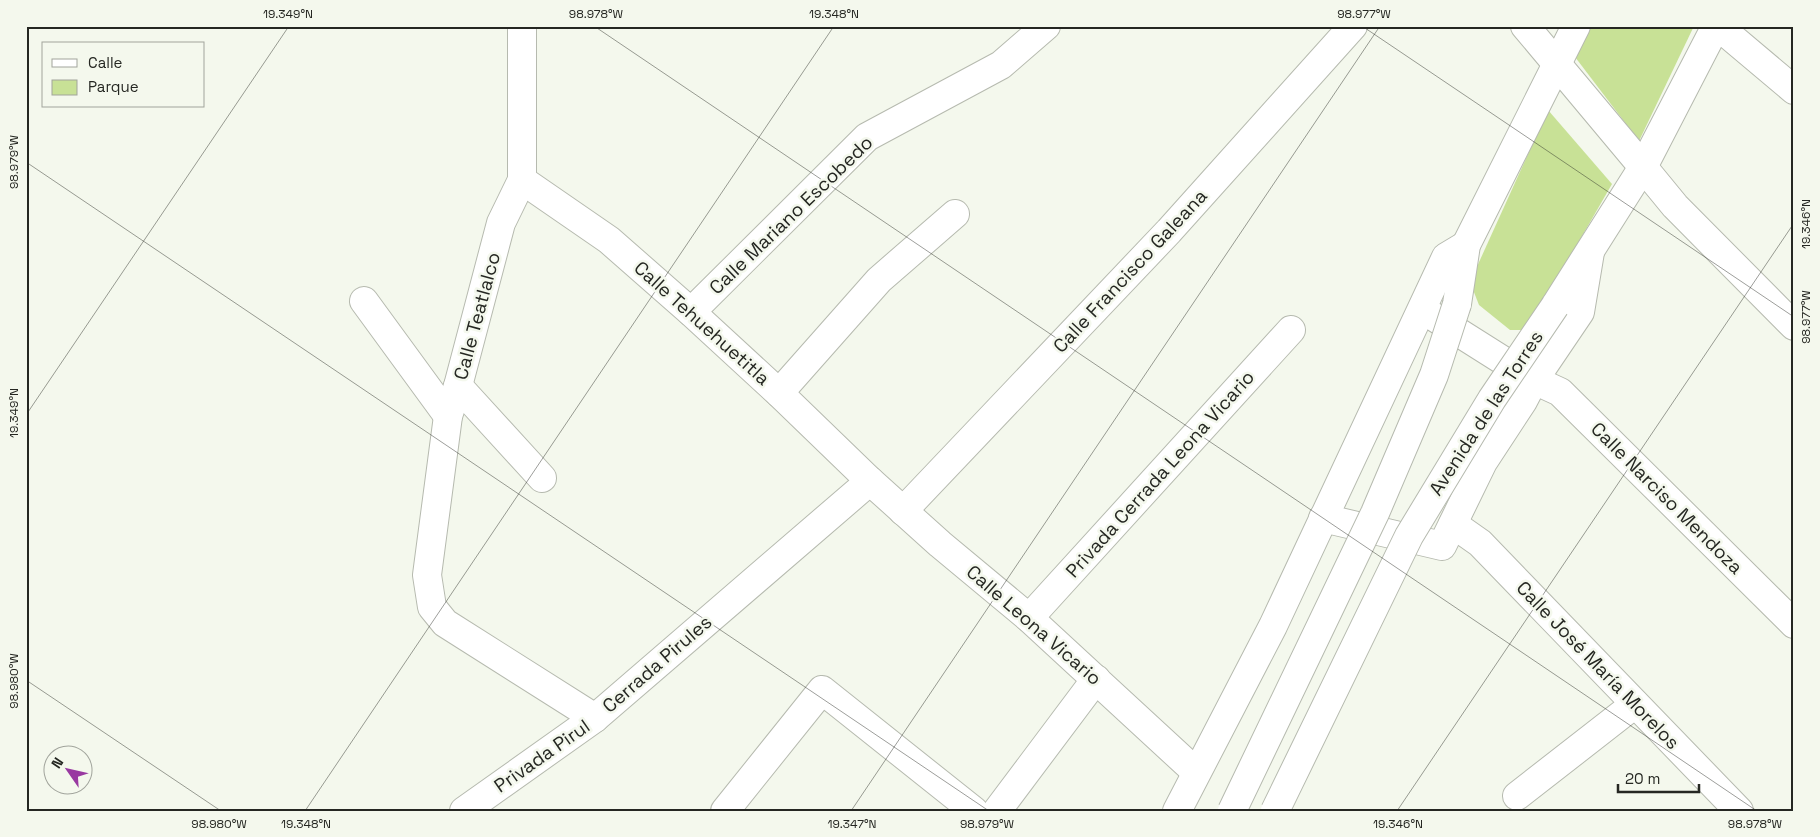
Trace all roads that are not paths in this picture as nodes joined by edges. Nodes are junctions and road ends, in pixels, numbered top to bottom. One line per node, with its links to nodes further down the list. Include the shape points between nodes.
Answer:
1 (522, 26): 10 (street, Calle Teatlalco)
2 (1046, 26): 16 (street, Calle Mariano Escobedo, via 1001,65 867,137)
3 (1354, 26): 25 (street, Calle Francisco Galeana, via 1169,230)
4 (1525, 26): 7 (street)
5 (1576, 26): 7 (street)
6 (1717, 26): 8 (street); 9 (street, Avenida de las Torres)
7 (1557, 64): 9 (street); 12 (street)
8 (1794, 90)
9 (1643, 167): 13 (street, Avenida de las Torres); 17 (street, via 1675,206)
10 (522, 180): 16 (street, Calle Tehuehuetitla, via 609,240); 20 (street, Calle Teatlalco, via 501,223)
11 (956, 214): 21 (street, via 879,280)
12 (1466, 245): 15 (street, via 1446,256); 41 (street, bridge, via 1457,304 1434,374 1375,513)
13 (1590, 252): 19 (street, via 1580,312); 42 (street, Avenida de las Torres, bridge, via 1492,399 1408,536)
14 (364, 301): 22 (street)
15 (1421, 309): 19 (street, Calle Narciso Mendoza); 26 (street)
16 (691, 312): 21 (street, Calle Tehuehuetitla)
17 (1794, 326)
18 (1291, 330): 29 (street, Privada Cerrada Leona Vicario)
19 (1534, 380): 27 (street, via 1483,462); 30 (street, Calle Narciso Mendoza, via 1560,392)
20 (458, 386): 22 (street, Calle Teatlalco); 23 (street)
21 (780, 394): 24 (street, Calle Tehuehuetitla)
22 (448, 416): 28 (street, Calle Teatlalco, via 427,575)
23 (542, 478)
24 (870, 481): 25 (street, Calle Leona Vicario); 33 (street, Cerrada Pirules)
25 (903, 511): 29 (street, Calle Leona Vicario)
26 (1323, 518): 27 (street, via 1442,546); 34 (street, via 1273,626)
27 (1453, 524): 32 (street, Calle José María Morelos, via 1480,543)
28 (432, 607): 33 (street, Cerrada Pirules, via 445,624)
29 (1029, 618): 31 (street, Calle Leona Vicario)
30 (1794, 624)
31 (1096, 679): 34 (street, Calle Leona Vicario); 39 (street)
32 (1635, 704): 35 (street); 43 (street, Calle José María Morelos)
33 (595, 718): 36 (street, Privada Pirul)
34 (1196, 772): 40 (street)
35 (1517, 796)
36 (464, 811)
37 (725, 811): 38 (street, via 822,690)
38 (974, 811)
39 (997, 811)
40 (1177, 811)
41 (1232, 811)
42 (1275, 811)
43 (1739, 811)

